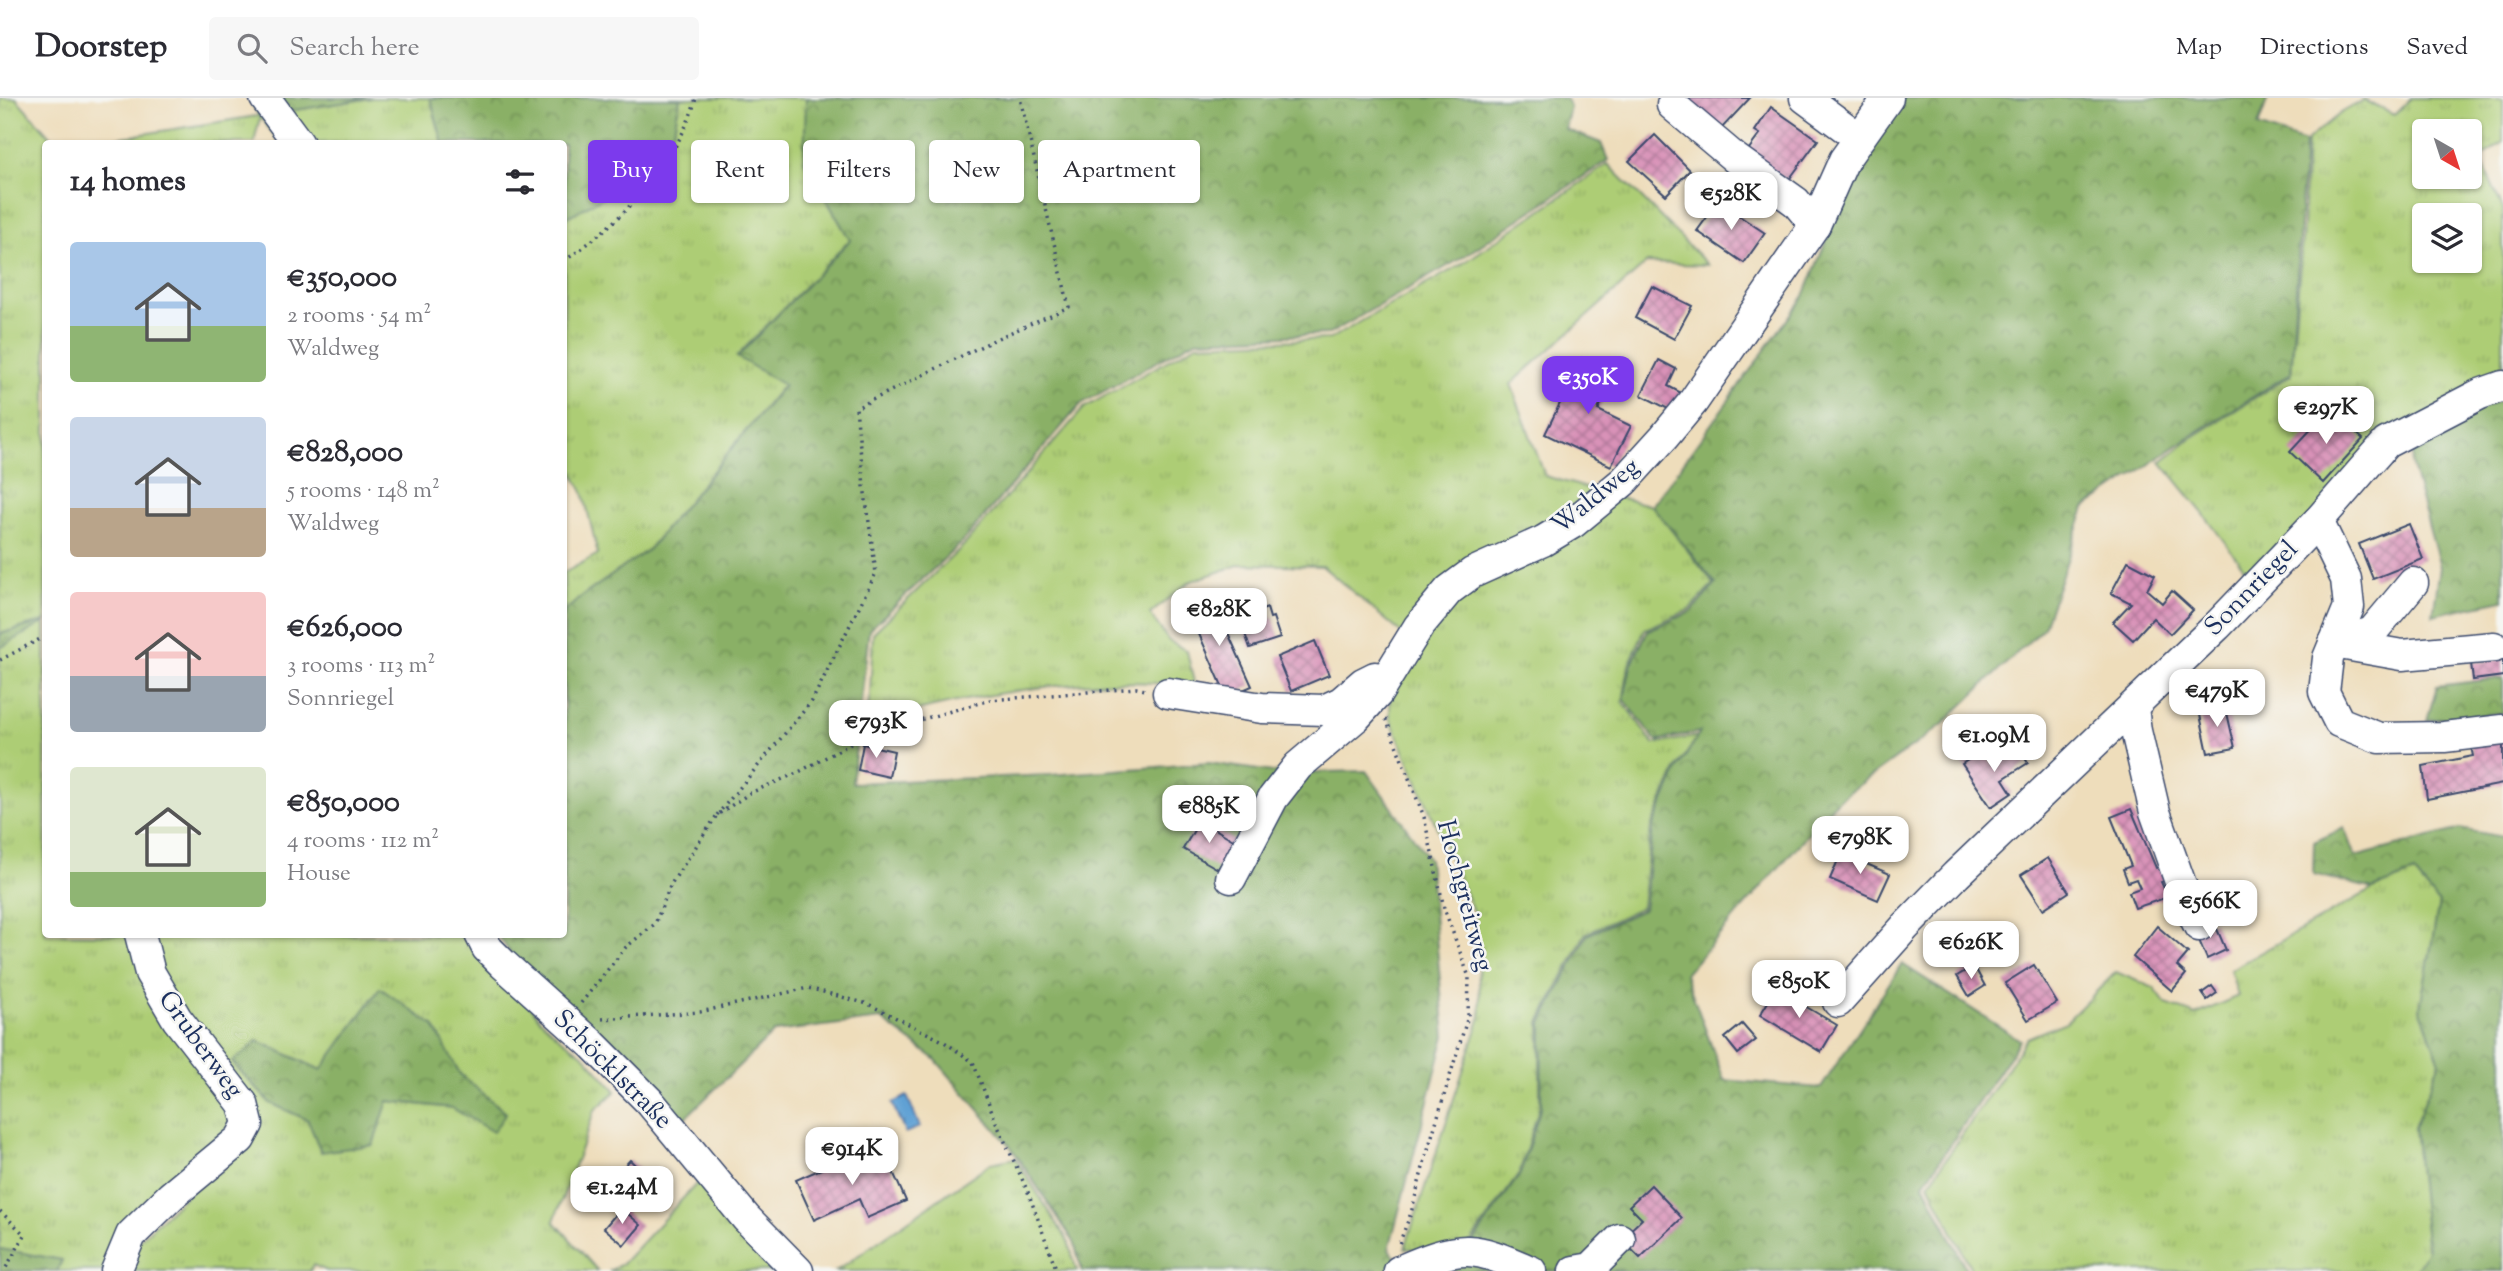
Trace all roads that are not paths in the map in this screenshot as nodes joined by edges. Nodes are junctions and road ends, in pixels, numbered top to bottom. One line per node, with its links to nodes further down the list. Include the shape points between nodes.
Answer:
1 (265, 98): 6 (street)
2 (1805, 98): 5 (street)
3 (1888, 98): 5 (street, Waldweg)
4 (1672, 105): 7 (street, via 1735,159 1797,202)
5 (1859, 138): 7 (street, Waldweg)
6 (296, 140)
7 (1815, 225): 13 (street, Waldweg, via 1693,402 1624,481 1573,523 1472,573 1449,590)
8 (2503, 386): 9 (street, Sonnriegel, via 2386,443)
9 (2318, 521): 11 (street, via 2346,579 2348,607); 15 (street, Sonnriegel)
10 (2413, 583): 11 (street, via 2372,632)
11 (2334, 643): 12 (street, via 2402,655); 16 (street, via 2323,692 2339,722 2379,738)
12 (2494, 647)
13 (1394, 667): 14 (street, via 1324,710 1262,708); 17 (street, Waldweg, via 1356,717 1298,766 1273,798)
14 (1168, 693)
15 (2133, 708): 18 (street, via 2155,812); 21 (street, Sonnriegel, via 1956,875)
16 (2503, 730)
17 (1231, 878)
18 (2199, 926)
19 (142, 938): 24 (street, Gruberweg, via 150,973 177,1019 243,1104 248,1124 240,1139 131,1235)
20 (482, 938): 25 (street, Schöcklstraße, via 503,964 649,1101 746,1218)
21 (1839, 1002)
22 (1619, 1239): 27 (street, via 1591,1268)
23 (1399, 1259): 26 (street, via 1426,1260 1465,1251)
24 (116, 1271)
25 (799, 1271)
26 (1531, 1271)
27 (1574, 1271)

